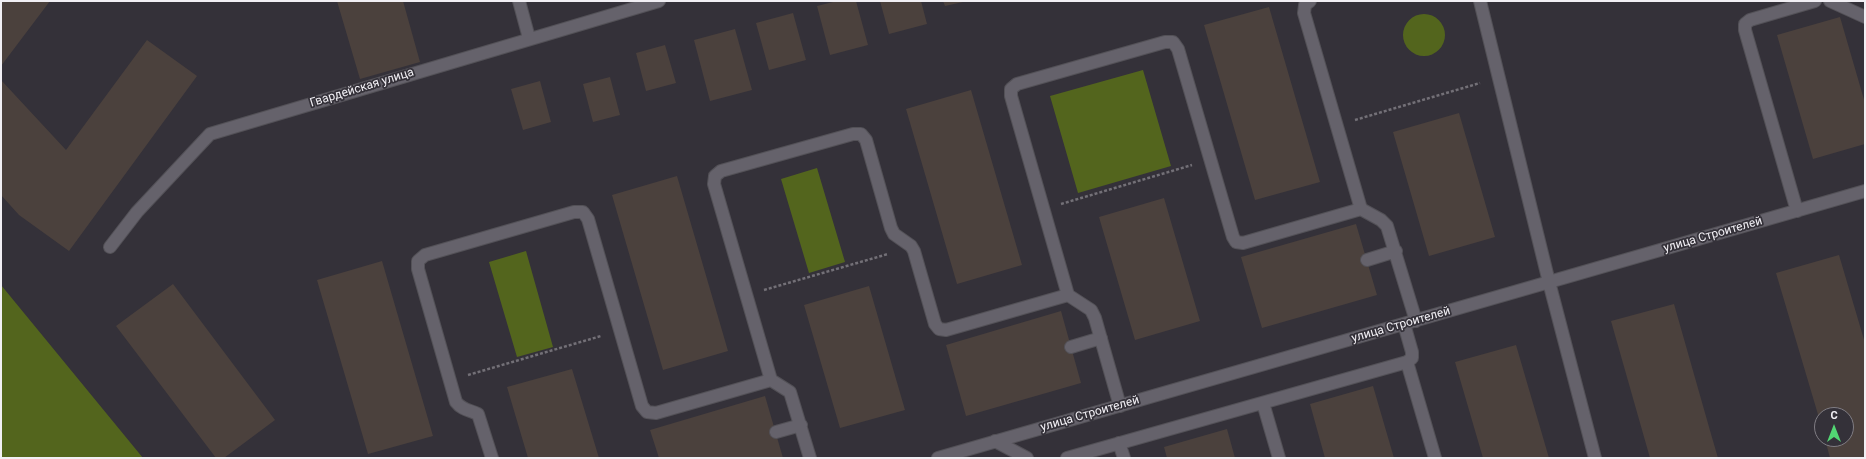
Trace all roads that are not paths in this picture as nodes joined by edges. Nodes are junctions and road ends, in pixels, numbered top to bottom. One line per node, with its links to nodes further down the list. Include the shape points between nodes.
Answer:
1 (519, 1): 8 (street)
2 (659, 1): 8 (street, Гвардейская улица)
3 (1310, 1): 10 (street, via 1305,5 1304,13)
4 (1480, 1): 15 (street)
5 (1815, 1): 11 (street, via 1750,20 1745,24)
6 (1830, 1): 7 (street)
7 (1865, 17)
8 (529, 38): 12 (street, Гвардейская улица, via 210,134 137,212)
9 (1865, 191): 11 (street, улица Строителей)
10 (1361, 209): 13 (street, via 1387,226); 16 (street, via 1243,243 1236,242 1178,48 1173,42 1165,42 1017,84 1011,89 1011,96)
11 (1797, 211): 15 (street, улица Строителей)
12 (110, 247)
13 (1396, 251): 14 (street); 17 (street)
14 (1367, 260)
15 (1549, 282): 17 (street, улица Строителей); 37 (street)
16 (1068, 295): 19 (street, via 1091,310); 22 (street, via 946,330 939,329 935,324 912,247 894,234 891,228 866,140 861,134 853,134 721,172 715,176 714,184)
17 (1416, 321): 18 (street, улица Строителей)
18 (1404, 324): 21 (street, via 1412,352 1412,358); 24 (street, улица Строителей)
19 (1101, 338): 20 (street); 24 (street)
20 (1071, 347)
21 (1407, 362): 23 (street); 36 (street)
22 (771, 380): 25 (street, via 790,392); 29 (street, via 656,413 647,412 642,406 588,219 583,212 574,212 425,255 418,261 418,269 459,406 478,414)
23 (1263, 403): 28 (street); 35 (street)
24 (1120, 406): 27 (street, улица Строителей)
25 (801, 425): 26 (street); 30 (street)
26 (776, 432)
27 (995, 441): 31 (street, улица Строителей); 32 (street)
28 (1119, 443): 33 (street); 34 (street)
29 (492, 458)
30 (810, 458)
31 (938, 458)
32 (1027, 458)
33 (1067, 458)
34 (1124, 458)
35 (1279, 458)
36 (1435, 458)
37 (1595, 458)

